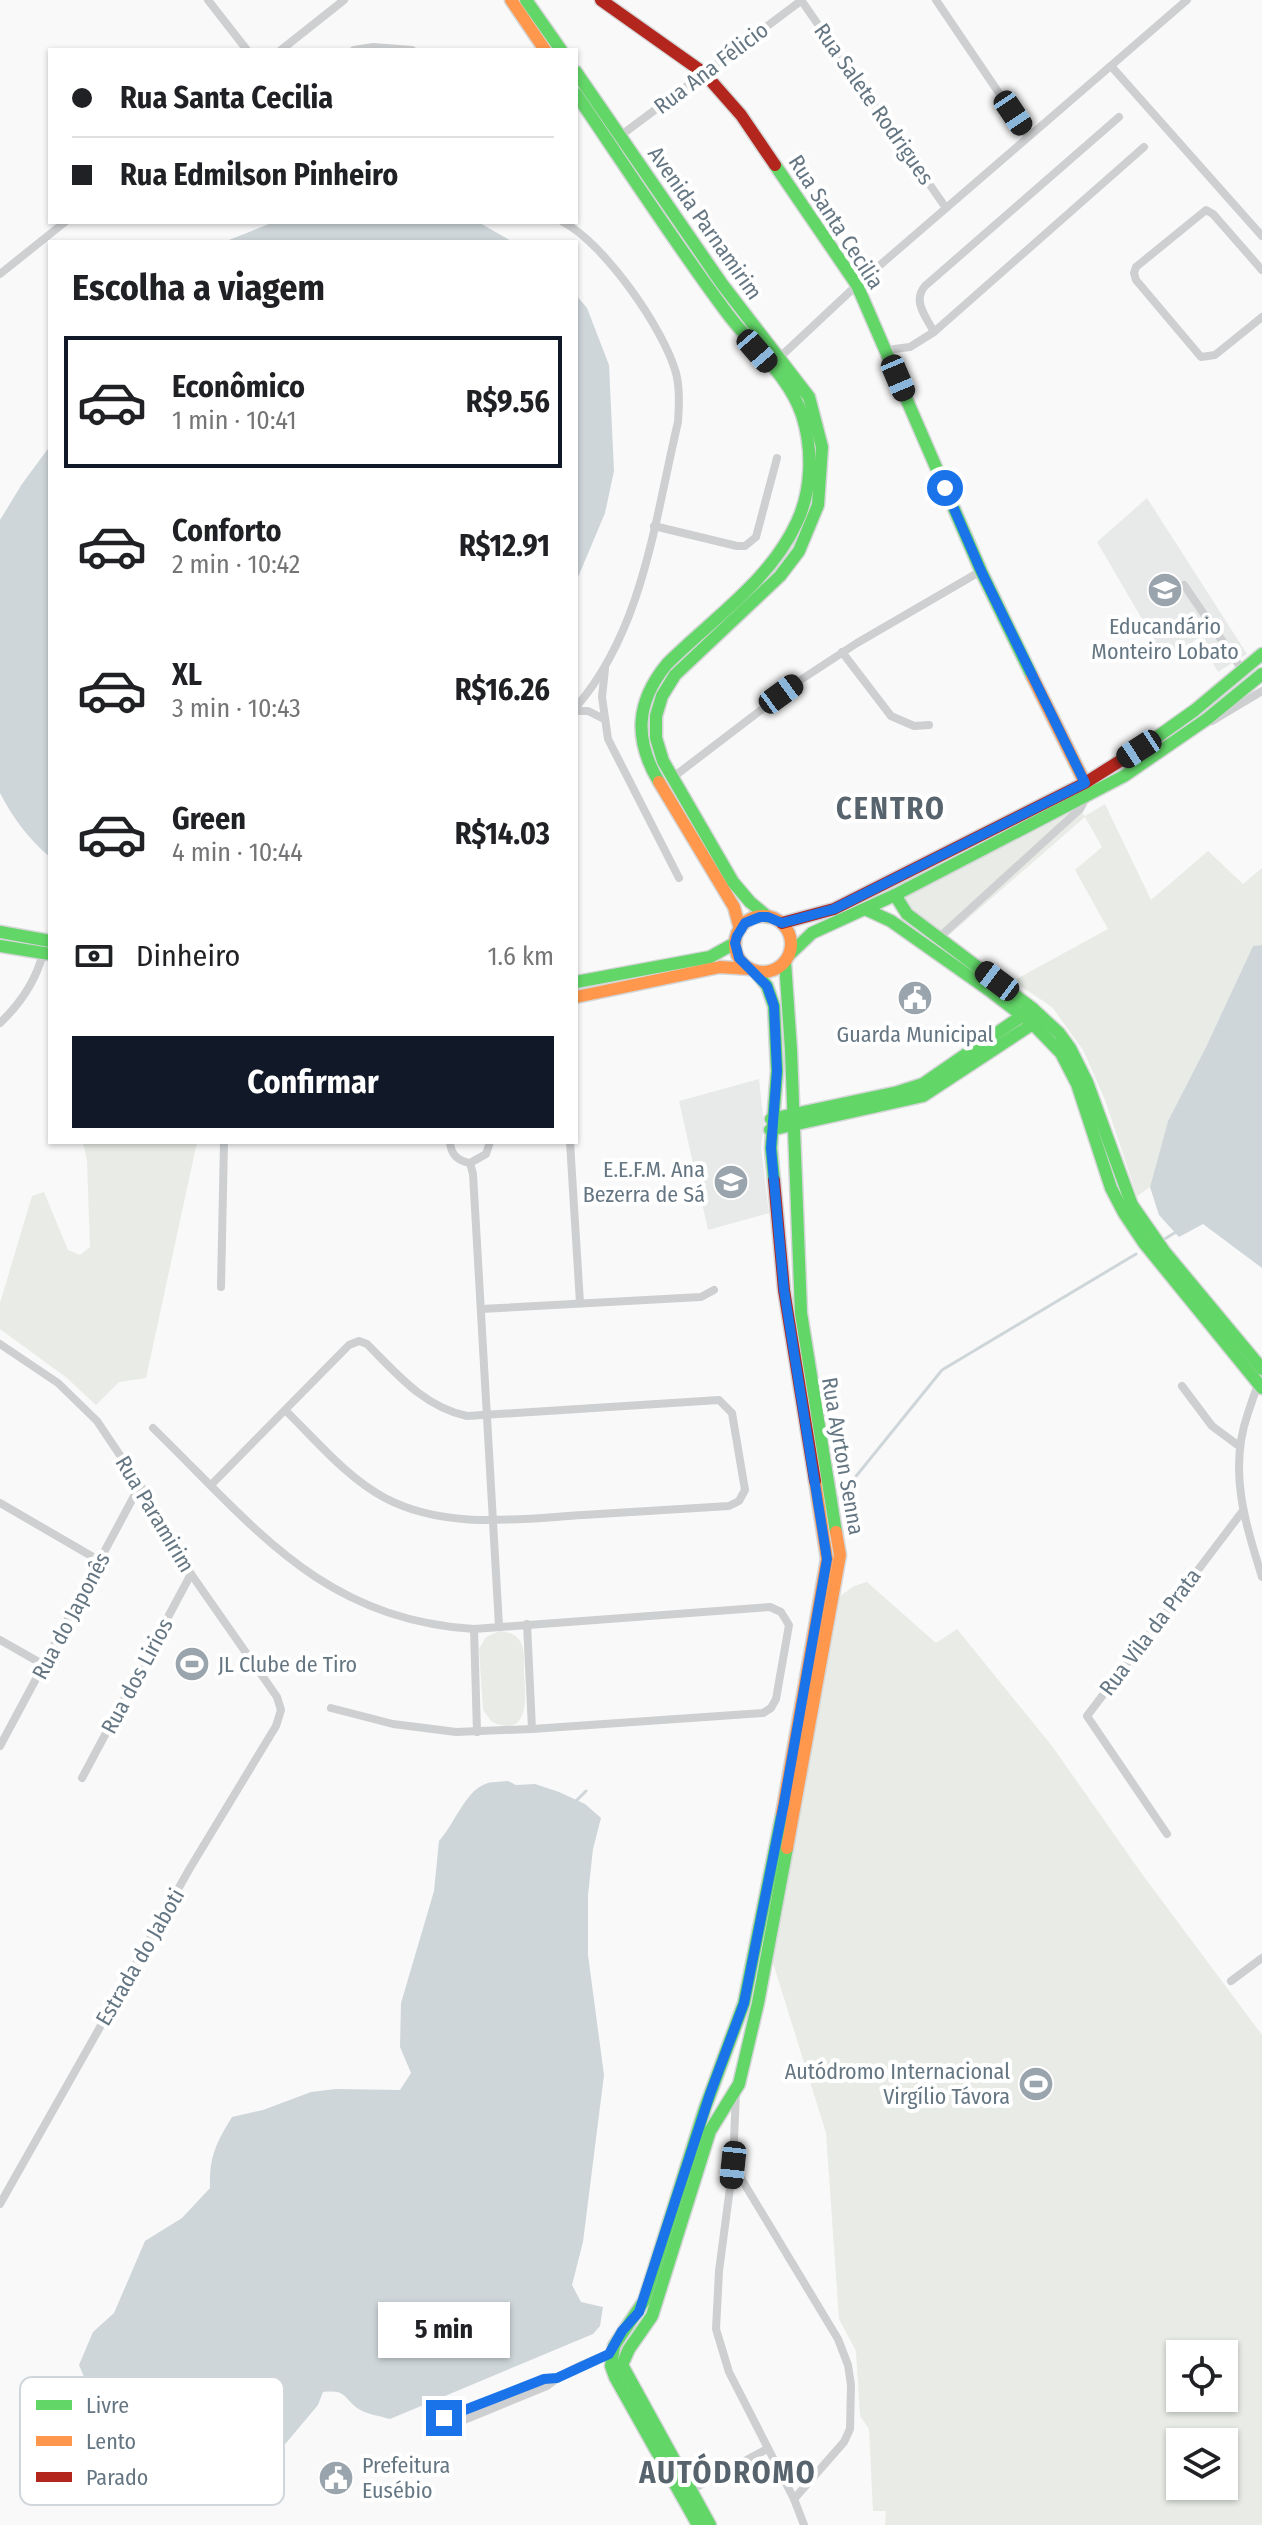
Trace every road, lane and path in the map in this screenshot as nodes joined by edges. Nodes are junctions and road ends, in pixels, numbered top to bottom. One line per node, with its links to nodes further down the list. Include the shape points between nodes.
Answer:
1 (208, 0): 9 (street)
2 (344, 0): 10 (street)
3 (511, 0): 11 (street)
4 (526, 0): 12 (street)
5 (601, 0): 14 (street, Rua Santa Cecilia)
6 (801, 0): 14 (street, Rua Ana Félicio); 21 (street, Rua Salete Rodrigues)
7 (936, 0): 19 (street)
8 (1187, 0): 13 (street)
9 (245, 48)
10 (284, 48)
11 (544, 48)
12 (560, 48)
13 (1111, 66): 19 (street); 24 (street)
14 (704, 73): 18 (street, Rua Ana Félicio); 27 (street, Rua Santa Cecilia, via 741,115)
15 (578, 75): 18 (street, Avenida Parnamirim)
16 (578, 97): 36 (street, Avenida Parnamirim, via 728,314 792,393 802,416 809,477 798,521 775,559)
17 (1119, 117): 29 (street, via 925,286 919,302)
18 (620, 136): 31 (street, Avenida Parnamirim)
19 (1028, 136): 21 (street)
20 (1144, 147): 29 (street)
21 (946, 208): 27 (street)
22 (62, 224): 26 (street)
23 (567, 224): 33 (street, via 599,248 618,273 658,332 676,375 678,422)
24 (1262, 236)
25 (1262, 270): 28 (street, via 1206,210 1134,273 1201,357 1215,355)
26 (0, 274)
27 (857, 285): 30 (street, Rua Santa Cecilia); 31 (street)
28 (1262, 317)
29 (934, 332): 30 (street, via 910,347)
30 (886, 350): 34 (street, Rua Santa Cecilia)
31 (779, 358): 37 (street, Avenida Parnamirim, via 809,397 817,424 822,447 818,505 799,551)
32 (777, 458): 33 (street, via 751,543 737,546)
33 (654, 526): 40 (street, via 629,619)
34 (981, 571): 38 (street); 50 (street, Rua Santa Cecilia)
35 (1184, 585): 41 (street)
36 (714, 619): 37 (street); 52 (street, Avenida Parnamirim, via 658,675 641,720 649,765)
37 (724, 629): 49 (street, Avenida Parnamirim, via 675,675 656,708 656,745)
38 (842, 652): 47 (street, via 891,716 914,726); 49 (street)
39 (1262, 654): 41 (street)
40 (605, 668): 44 (street); 46 (street)
41 (1243, 671): 50 (street, via 1155,739)
42 (1262, 674): 48 (street)
43 (1262, 691): 48 (street)
44 (578, 706)
45 (578, 709): 46 (street)
46 (604, 719): 53 (street, via 618,762)
47 (929, 725)
48 (1190, 732): 51 (street)
49 (672, 778): 52 (street, Avenida Parnamirim)
50 (1085, 783): 57 (street, via 834,909)
51 (1087, 796): 54 (street); 60 (street, via 1080,809)
52 (701, 840): 56 (street, Avenida Parnamirim, via 740,891); 58 (street, Avenida Parnamirim)
53 (679, 878)
54 (895, 895): 55 (street); 60 (street, via 907,914)
55 (865, 909): 64 (street, via 812,933); 68 (street)
56 (768, 917): 57 (street); 58 (street, via 752,919)
57 (782, 923): 64 (street, via 791,937)
58 (740, 929): 61 (street)
59 (0, 932): 63 (street)
60 (942, 939): 68 (street)
61 (735, 943): 65 (street, via 739,958); 66 (street, via 710,957)
62 (0, 946): 63 (street)
63 (48, 950): 69 (street, via 23,998)
64 (787, 958): 65 (street, via 771,971); 70 (street, Rua Ayrton Senna)
65 (752, 970): 67 (street, via 720,967); 71 (street, Rua Ayrton Senna, via 767,986 774,1006 777,1071)
66 (578, 982)
67 (578, 997)
68 (1032, 1016): 70 (street, via 923,1084); 82 (street, via 1059,1033 1078,1063 1139,1216); 83 (street, via 1077,1084 1124,1213)
69 (0, 1023)
70 (795, 1121): 71 (street); 96 (street, Rua Ayrton Senna, via 801,1313)
71 (771, 1124): 96 (street, Rua Ayrton Senna, via 784,1290 825,1535)
72 (224, 1144): 77 (street)
73 (451, 1144): 76 (street, via 457,1158)
74 (489, 1144): 76 (street, via 486,1154)
75 (570, 1144): 79 (street)
76 (470, 1163): 80 (street)
77 (221, 1287)
78 (714, 1290): 79 (street, via 701,1297)
79 (580, 1303): 80 (street)
80 (481, 1309): 86 (street)
81 (0, 1344): 89 (street, Rua Paramirim, via 72,1395 97,1421)
82 (1262, 1369)
83 (1261, 1383): 88 (street)
84 (1182, 1386): 88 (street, via 1212,1426)
85 (285, 1410): 86 (street, via 359,1341 436,1406 467,1416); 90 (street); 93 (street, via 345,1470 386,1499 432,1515)
86 (487, 1414): 93 (street); 93 (street, via 719,1400 732,1413 745,1486 739,1501 729,1506)
87 (153, 1428): 90 (street)
88 (1239, 1446): 92 (street)
89 (140, 1485): 97 (street, Rua do Japonês); 98 (street, Rua Paramirim)
90 (211, 1485): 102 (street, via 290,1561 339,1593 413,1621)
91 (0, 1503): 97 (street)
92 (1242, 1512): 95 (street); 111 (street, Rua Vila da Prata, via 1087,1716)
93 (493, 1520): 101 (street)
94 (1262, 1543): 95 (street)
95 (1253, 1549): 99 (street)
96 (834, 1557): 114 (street, Rua Ayrton Senna, via 826,1641 767,1958); 115 (street, Rua Ayrton Senna, via 744,2003)
97 (100, 1561): 104 (street, Rua do Japonês)
98 (191, 1574): 106 (street, Rua Paramirim); 110 (street, Rua dos Lirios)
99 (1262, 1577)
100 (527, 1624): 101 (street); 107 (street); 107 (street, via 770,1607 789,1625 776,1699 763,1713)
101 (499, 1626): 102 (street)
102 (474, 1629): 108 (street)
103 (0, 1640): 104 (street)
104 (44, 1665): 109 (street, Rua do Japonês)
105 (331, 1708): 108 (street, via 414,1728)
106 (281, 1710): 119 (street, Estrada do Jaboti)
107 (532, 1729): 108 (street)
108 (477, 1732)
109 (0, 1746)
110 (82, 1778)
111 (1167, 1834)
112 (1262, 1958): 113 (street)
113 (1231, 1981)
114 (736, 2092): 116 (street); 117 (street)
115 (710, 2094): 116 (street); 121 (street, Rua Ayrton Senna, via 644,2301)
116 (724, 2106): 117 (street); 120 (street, via 710,2131 652,2316)
117 (736, 2116): 118 (street)
118 (733, 2165): 123 (street, via 716,2329 729,2372); 125 (street, via 838,2339 848,2365 850,2429)
119 (0, 2204)
120 (629, 2349): 121 (street); 124 (street, via 623,2370)
121 (609, 2354): 122 (street, via 547,2386); 126 (street, via 615,2377)
122 (445, 2423)
123 (767, 2449): 124 (street); 125 (street)
124 (691, 2490): 127 (street)
125 (794, 2499): 128 (street)
126 (698, 2525)
127 (710, 2525)
128 (804, 2525)

